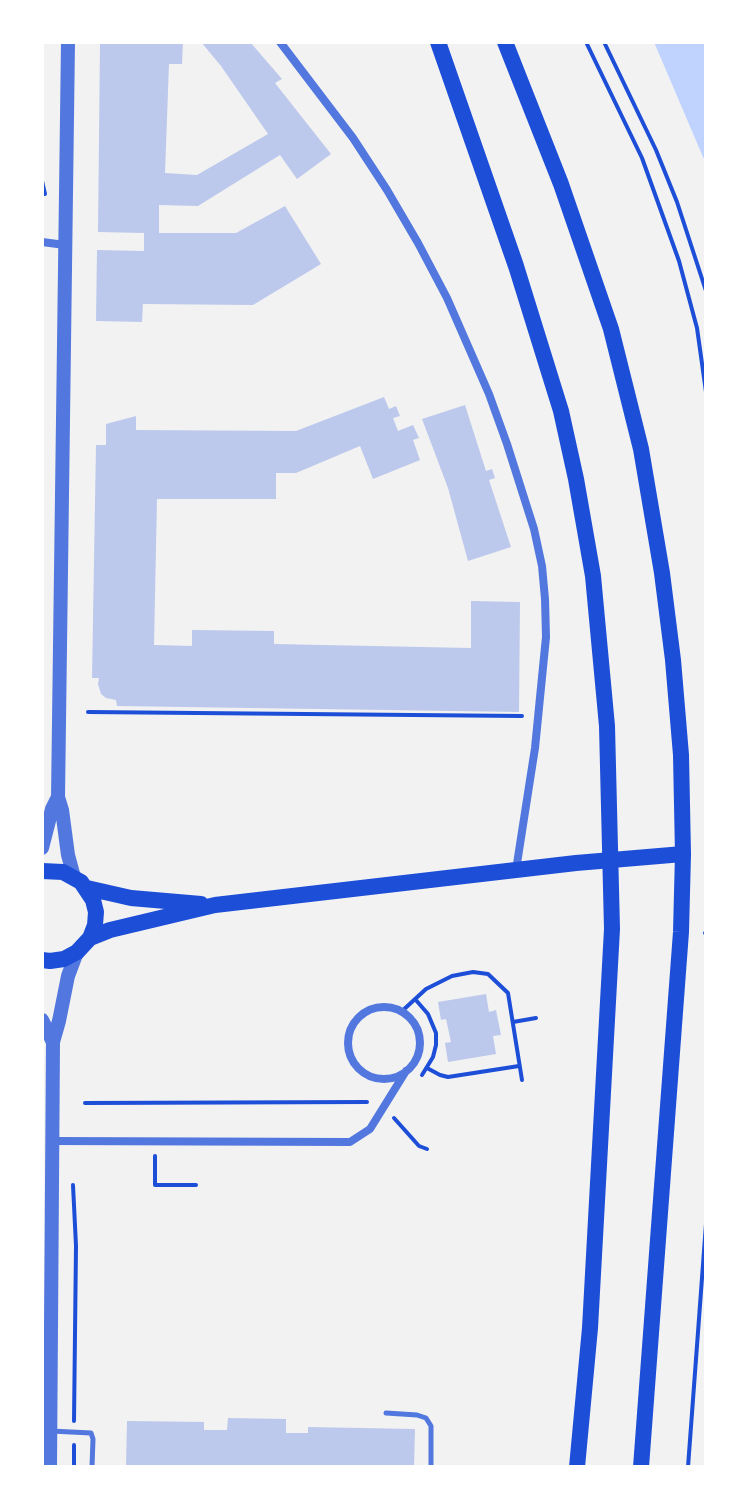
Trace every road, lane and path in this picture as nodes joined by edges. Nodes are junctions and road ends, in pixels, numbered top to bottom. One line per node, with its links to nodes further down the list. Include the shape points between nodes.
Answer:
1 (68, 42): 8 (street)
2 (280, 42): 18 (street, via 353,138 433,270 489,394 534,529 546,637)
3 (438, 42): 16 (main road, via 521,280 576,479 593,576 607,726)
4 (505, 42): 15 (main road, via 611,329 641,449 673,660)
5 (586, 42): 10 (path, via 642,158 679,261 697,328)
6 (604, 42): 9 (path, via 656,150)
7 (42, 242): 8 (street)
8 (65, 245): 13 (street)
9 (706, 291)
10 (706, 392)
11 (88, 712): 12 (path)
12 (522, 716)
13 (58, 797): 14 (street); 19 (street, via 68,855)
14 (42, 848)
15 (683, 854): 16 (main road); 47 (main road)
16 (611, 860): 18 (main road); 46 (main road, via 612,929 590,1328)
17 (42, 871): 19 (main road, via 63,872)
18 (515, 871): 20 (main road)
19 (80, 883): 20 (main road, via 131,898); 21 (main road, via 96,912)
20 (215, 905): 21 (main road)
21 (90, 938): 22 (main road)
22 (77, 952): 23 (main road); 28 (street)
23 (42, 960)
24 (401, 1012): 27 (path, via 442,980 473,972 488,974 508,993); 29 (street, via 418,1031); 31 (street, via 373,1008 354,1022 348,1043 363,1073 385,1079)
25 (536, 1018): 27 (path)
26 (42, 1020): 28 (street)
27 (513, 1022): 30 (path)
28 (49, 1045): 35 (street)
29 (414, 1063): 30 (path, via 448,1077); 31 (street)
30 (520, 1066): 32 (path)
31 (406, 1071): 34 (street)
32 (522, 1080)
33 (85, 1103): 34 (path)
34 (385, 1105): 36 (street, via 370,1129 350,1142); 37 (path)
35 (52, 1141): 36 (street); 40 (street)
36 (155, 1141): 38 (path, via 155,1185)
37 (427, 1149)
38 (196, 1185)
39 (706, 1224): 48 (path)
40 (46, 1306): 42 (street)
41 (386, 1413): 45 (lane, via 426,1418 431,1426)
42 (50, 1431): 43 (street); 44 (lane, via 91,1433)
43 (50, 1467)
44 (92, 1467)
45 (431, 1467)
46 (577, 1467)
47 (641, 1467)
48 (688, 1467)

